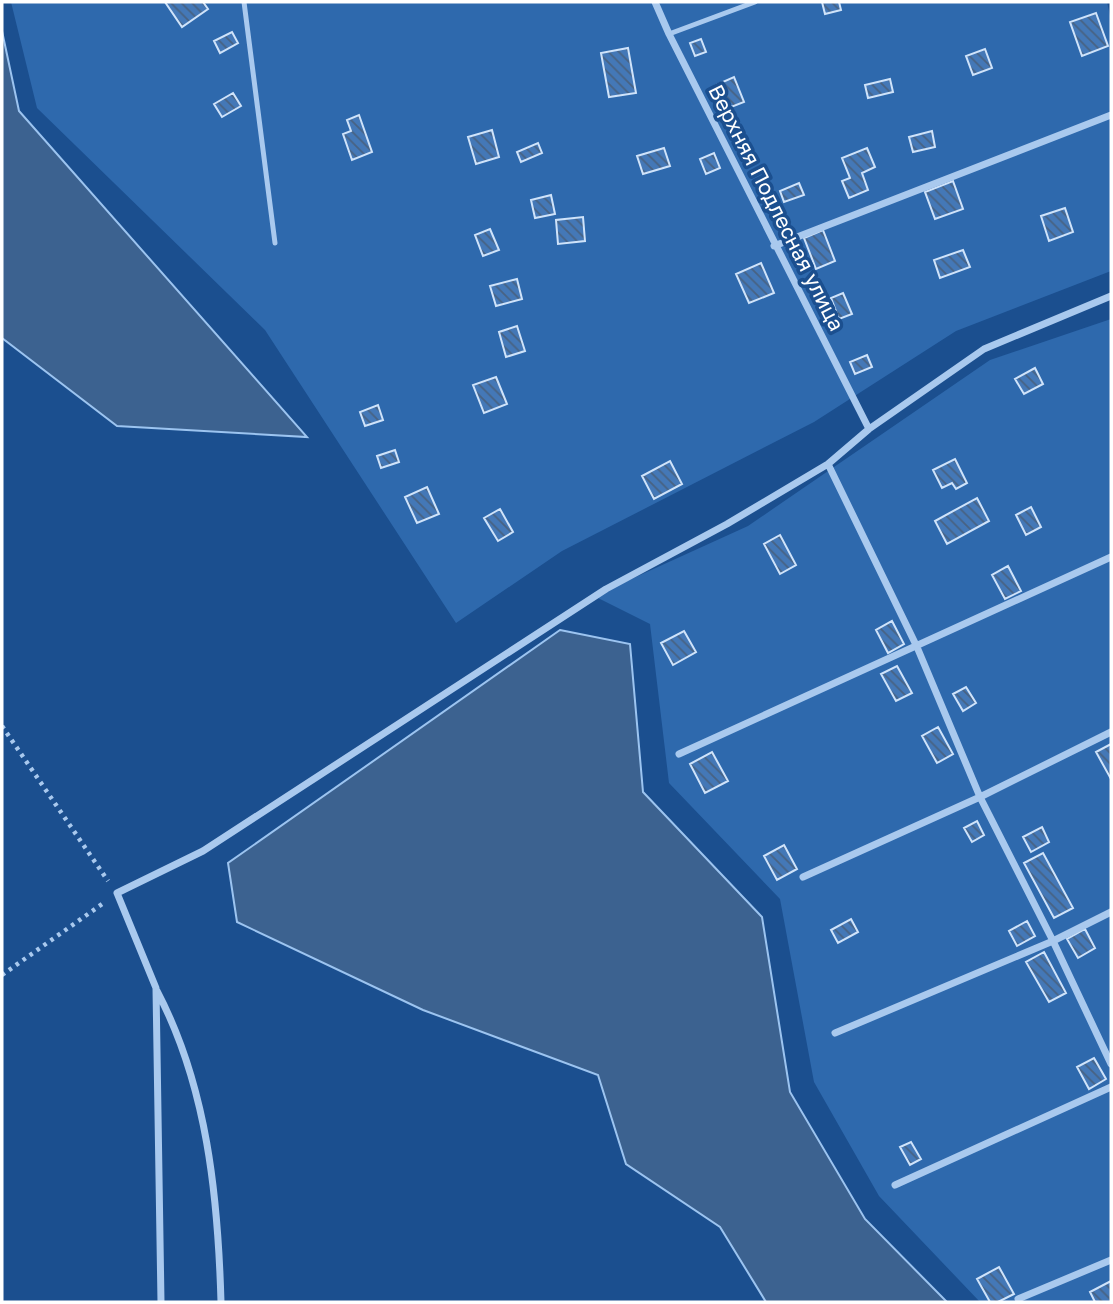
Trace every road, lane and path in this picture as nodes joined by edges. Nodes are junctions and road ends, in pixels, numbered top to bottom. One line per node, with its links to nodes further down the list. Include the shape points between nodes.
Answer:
1 (244, 2): 6 (lane)
2 (655, 2): 4 (street, Верхняя Подлесная улица)
3 (755, 2): 4 (lane)
4 (669, 34): 7 (street, Верхняя Подлесная улица)
5 (1111, 115): 7 (street)
6 (275, 243)
7 (774, 246): 9 (street, Верхняя Подлесная улица)
8 (1111, 296): 9 (street, via 984,349)
9 (869, 429): 10 (street)
10 (828, 464): 12 (street); 18 (street, via 606,589 203,851)
11 (1111, 557): 12 (street)
12 (917, 647): 15 (street); 16 (street)
13 (2, 726): 18 (path)
14 (1111, 733): 16 (street)
15 (679, 754)
16 (980, 797): 17 (street); 20 (street)
17 (803, 877)
18 (117, 893): 21 (path); 22 (street)
19 (1111, 912): 20 (street)
20 (1053, 941): 23 (street); 24 (street)
21 (2, 975)
22 (156, 988): 29 (street); 30 (street, via 176,1026 207,1133)
23 (835, 1033)
24 (1111, 1063)
25 (1111, 1087): 26 (street)
26 (895, 1185)
27 (1111, 1260): 28 (street)
28 (1018, 1299)
29 (161, 1302)
30 (221, 1302)

